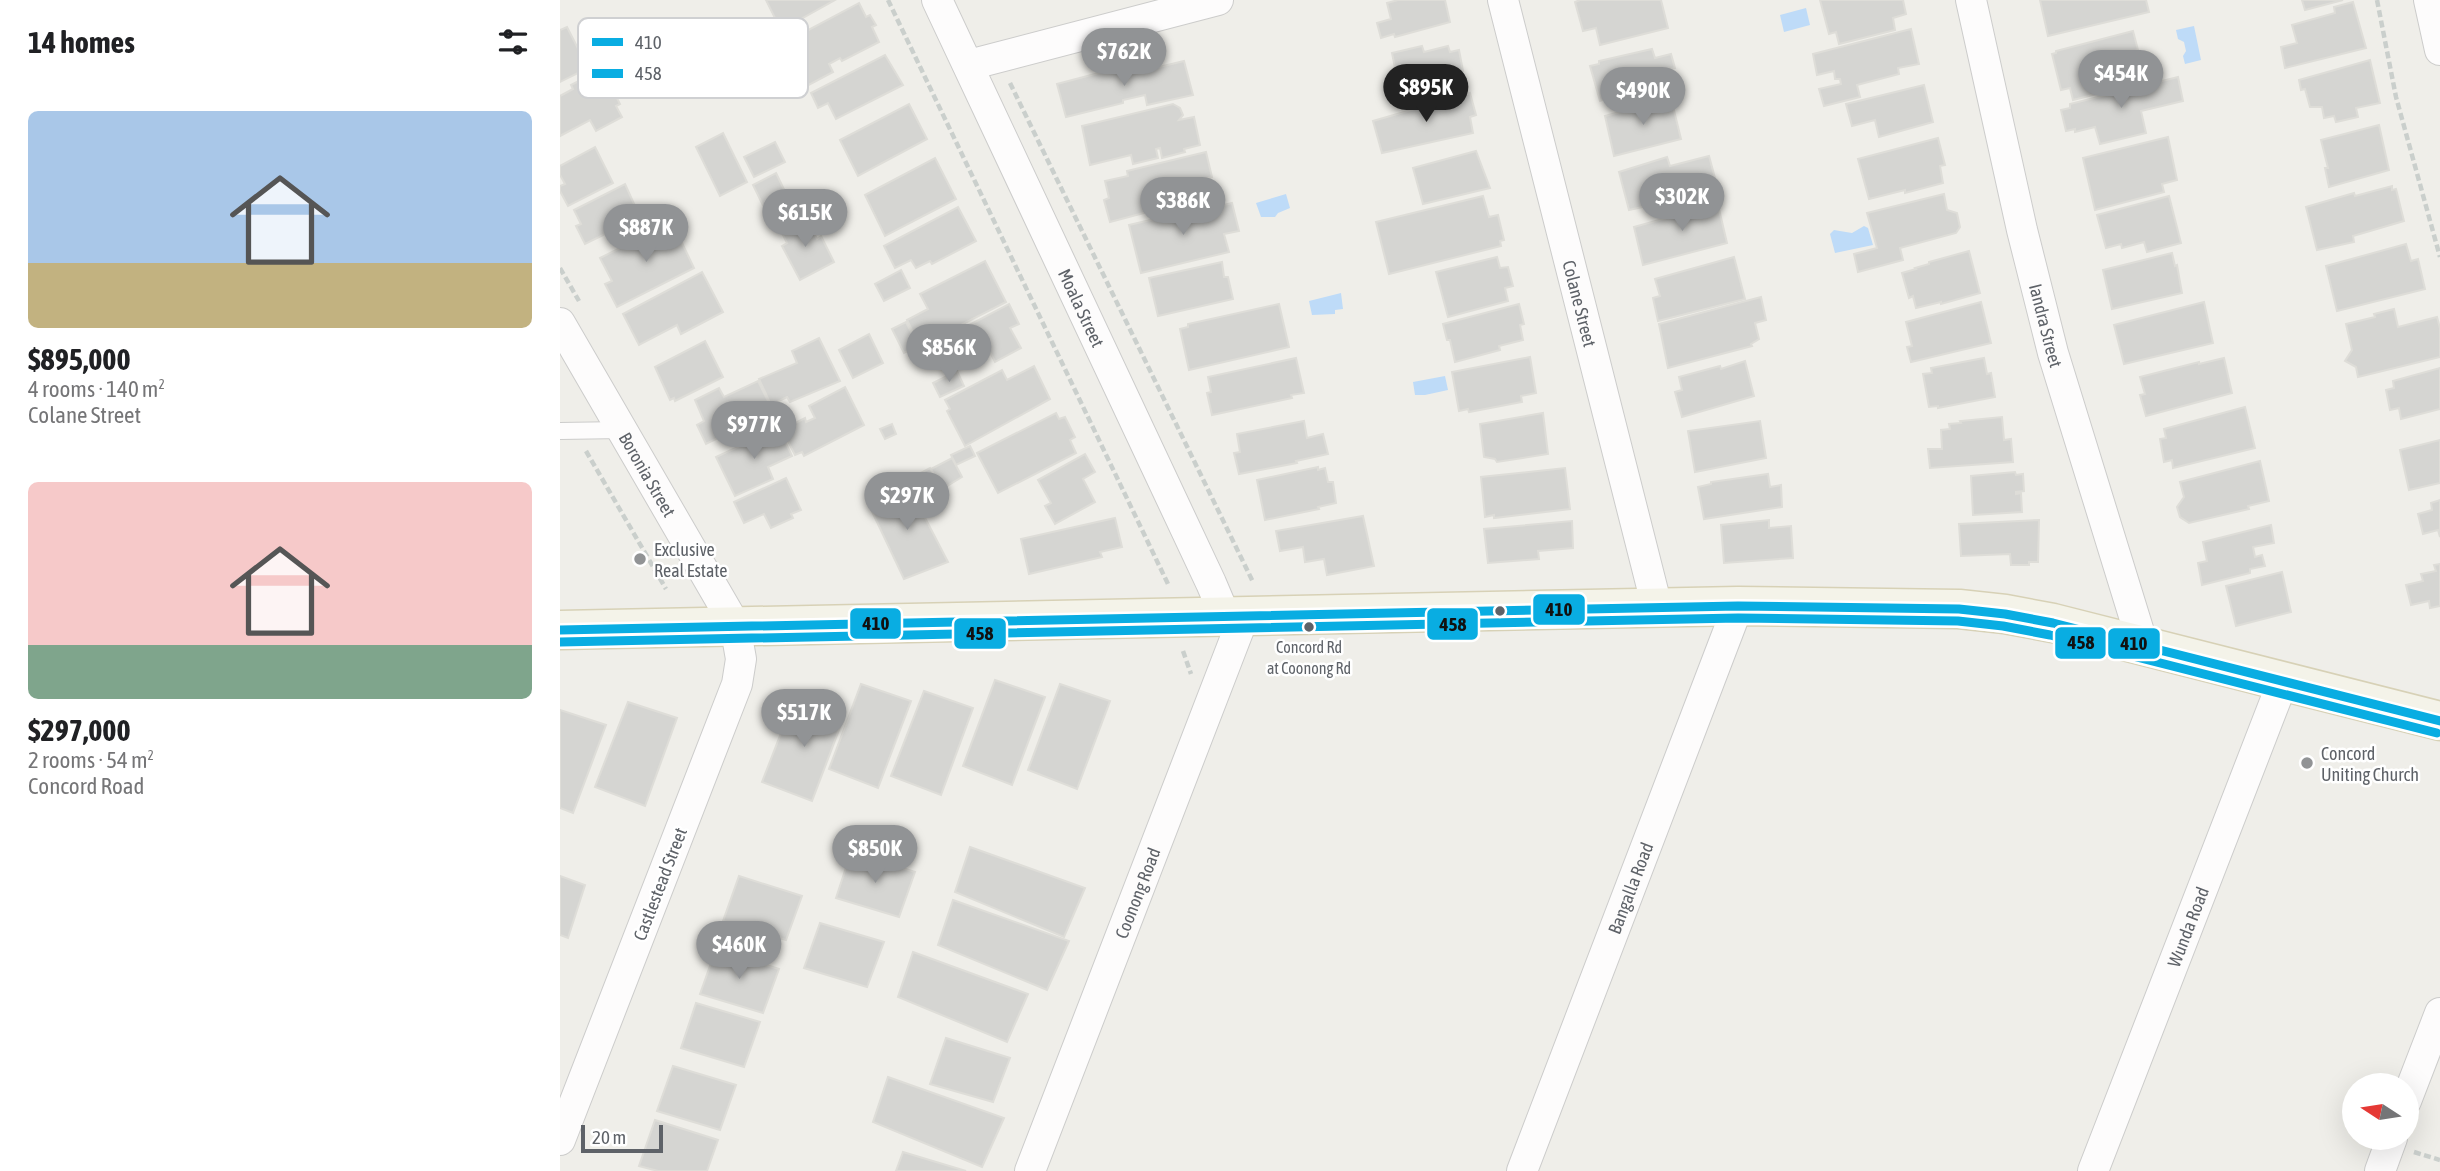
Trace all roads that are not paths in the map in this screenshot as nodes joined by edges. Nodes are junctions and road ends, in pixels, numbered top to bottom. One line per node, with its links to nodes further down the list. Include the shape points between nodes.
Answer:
1 (937, 0): 7 (street, Moala Street)
2 (1218, 0): 7 (street)
3 (1503, 0): 13 (street, Colane Street)
4 (1971, 0): 16 (street, Iandra Street, via 2053,353)
5 (2428, 0): 6 (street)
6 (2440, 50)
7 (969, 65): 11 (street, Moala Street, via 1206,571)
8 (560, 323): 9 (street, Boronia Street)
9 (622, 430): 10 (lane); 14 (street, Boronia Street)
10 (567, 431)
11 (1241, 605): 13 (main road); 14 (main road); 23 (street, Coonong Road)
12 (1738, 606): 13 (main road); 16 (main road, via 1959,609 2017,616); 24 (street, Bangalla Road)
13 (1657, 607)
14 (735, 625): 15 (main road); 21 (street, Castlestead Street, via 741,659 737,684)
15 (560, 630)
16 (2143, 645): 17 (main road)
17 (2283, 681): 18 (main road); 25 (street, Wunda Road)
18 (2440, 721)
19 (2440, 1013): 20 (street)
20 (2417, 1073)
21 (560, 1140)
22 (2395, 1150): 26 (street)
23 (1030, 1171)
24 (1522, 1171)
25 (2093, 1171)
26 (2380, 1171)

